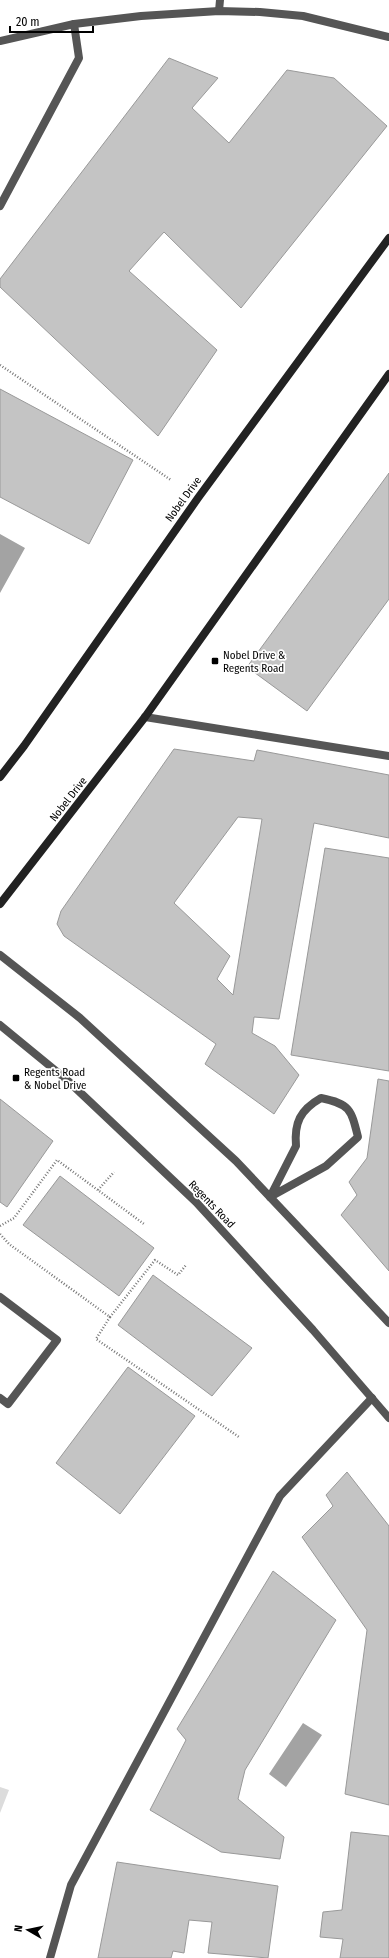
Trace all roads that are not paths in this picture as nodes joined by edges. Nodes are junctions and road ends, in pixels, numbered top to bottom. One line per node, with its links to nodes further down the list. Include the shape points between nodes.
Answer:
1 (220, 0): 2 (street)
2 (219, 11): 3 (street); 4 (street, via 303,16)
3 (74, 24): 5 (street); 6 (street, via 79,58)
4 (389, 37)
5 (0, 41)
6 (0, 206)
7 (389, 238): 11 (main road, Nobel Drive, via 198,498)
8 (389, 374): 9 (main road, Nobel Drive)
9 (145, 717): 10 (street); 12 (main road, Nobel Drive)
10 (389, 756)
11 (0, 777)
12 (0, 904)
13 (0, 955): 15 (street, via 80,1018 236,1161)
14 (0, 1025): 19 (street, Regents Road, via 67,1080 196,1202)
15 (270, 1197): 15 (street, via 326,1166 358,1137 353,1115 340,1102 321,1098 300,1114 296,1146); 17 (street)
16 (0, 1298): 18 (street, via 57,1340 8,1404)
17 (389, 1323)
18 (0, 1398)
19 (372, 1398): 20 (street, Regents Road); 21 (street, via 280,1496 71,1885)
20 (389, 1418)
21 (50, 1958)

